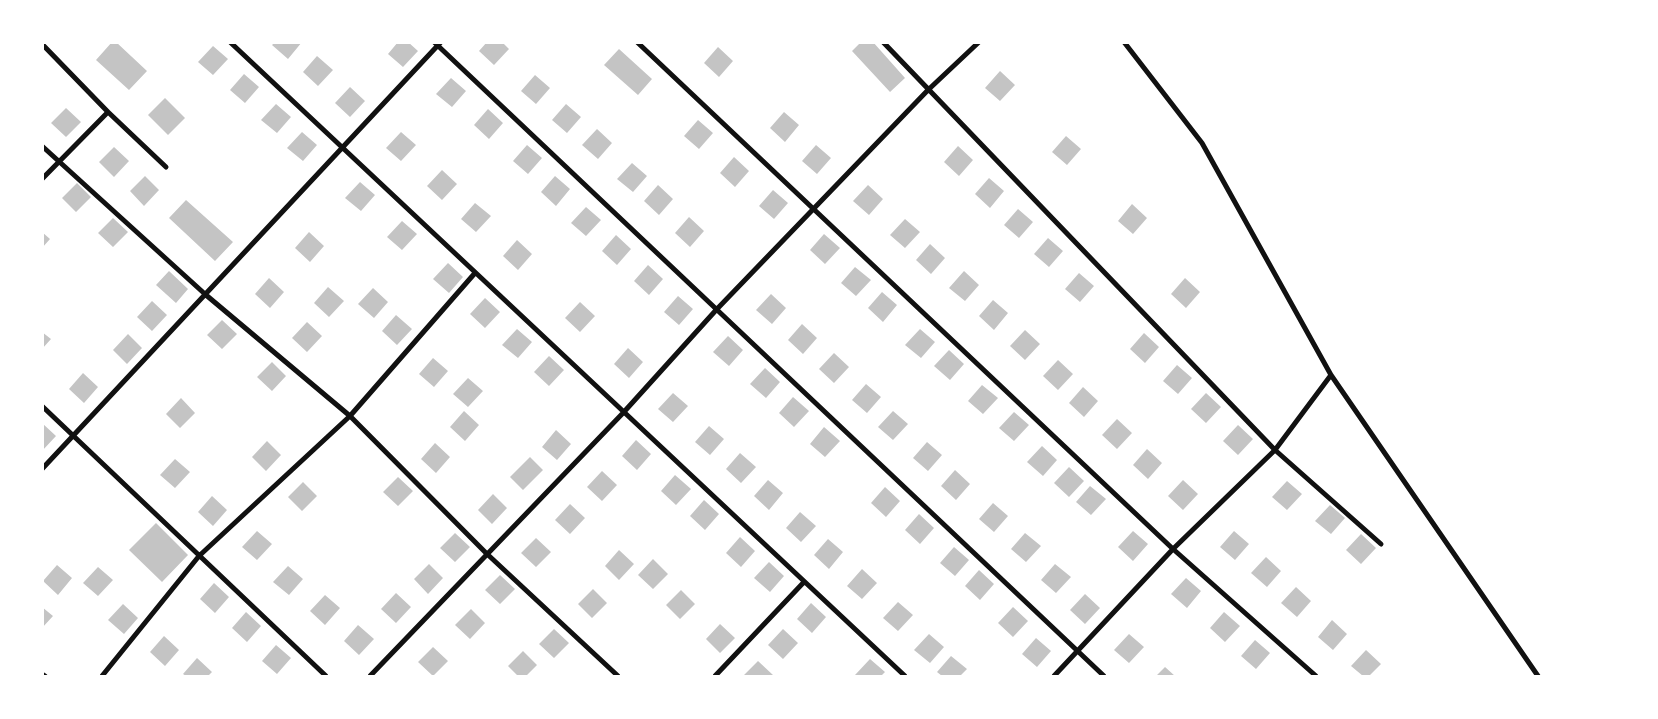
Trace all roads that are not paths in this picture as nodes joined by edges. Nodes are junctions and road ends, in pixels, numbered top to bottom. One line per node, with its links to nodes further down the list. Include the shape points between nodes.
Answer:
1 (230, 42): 11 (street)
2 (637, 42): 15 (street)
3 (883, 42): 8 (street)
4 (979, 42): 8 (street)
5 (1124, 42): 19 (street, via 1202,143)
6 (42, 44): 9 (street)
7 (437, 44): 11 (street); 18 (street)
8 (928, 90): 15 (street); 24 (street)
9 (108, 112): 12 (street); 13 (street)
10 (42, 146): 12 (street)
11 (342, 148): 16 (street); 17 (street)
12 (58, 161): 14 (street); 17 (street)
13 (166, 167)
14 (42, 178)
15 (814, 210): 18 (street); 27 (street)
16 (475, 273): 21 (street); 22 (street)
17 (206, 295): 22 (street); 23 (street)
18 (717, 309): 21 (street); 31 (street)
19 (1331, 375): 24 (street); 41 (street)
20 (42, 406): 23 (street)
21 (623, 413): 28 (street); 30 (street)
22 (350, 416): 28 (street); 29 (street)
23 (74, 435): 25 (street); 29 (street)
24 (1275, 450): 26 (street); 27 (street)
25 (42, 469)
26 (1381, 544)
27 (1173, 549): 31 (street); 40 (street)
28 (486, 553): 34 (street); 35 (street)
29 (199, 556): 32 (street); 33 (street)
30 (804, 582): 36 (street); 37 (street)
31 (1078, 652): 38 (street); 39 (street)
32 (102, 676)
33 (326, 676)
34 (370, 676)
35 (618, 676)
36 (715, 676)
37 (905, 676)
38 (1054, 676)
39 (1104, 676)
40 (1316, 676)
41 (1538, 676)

